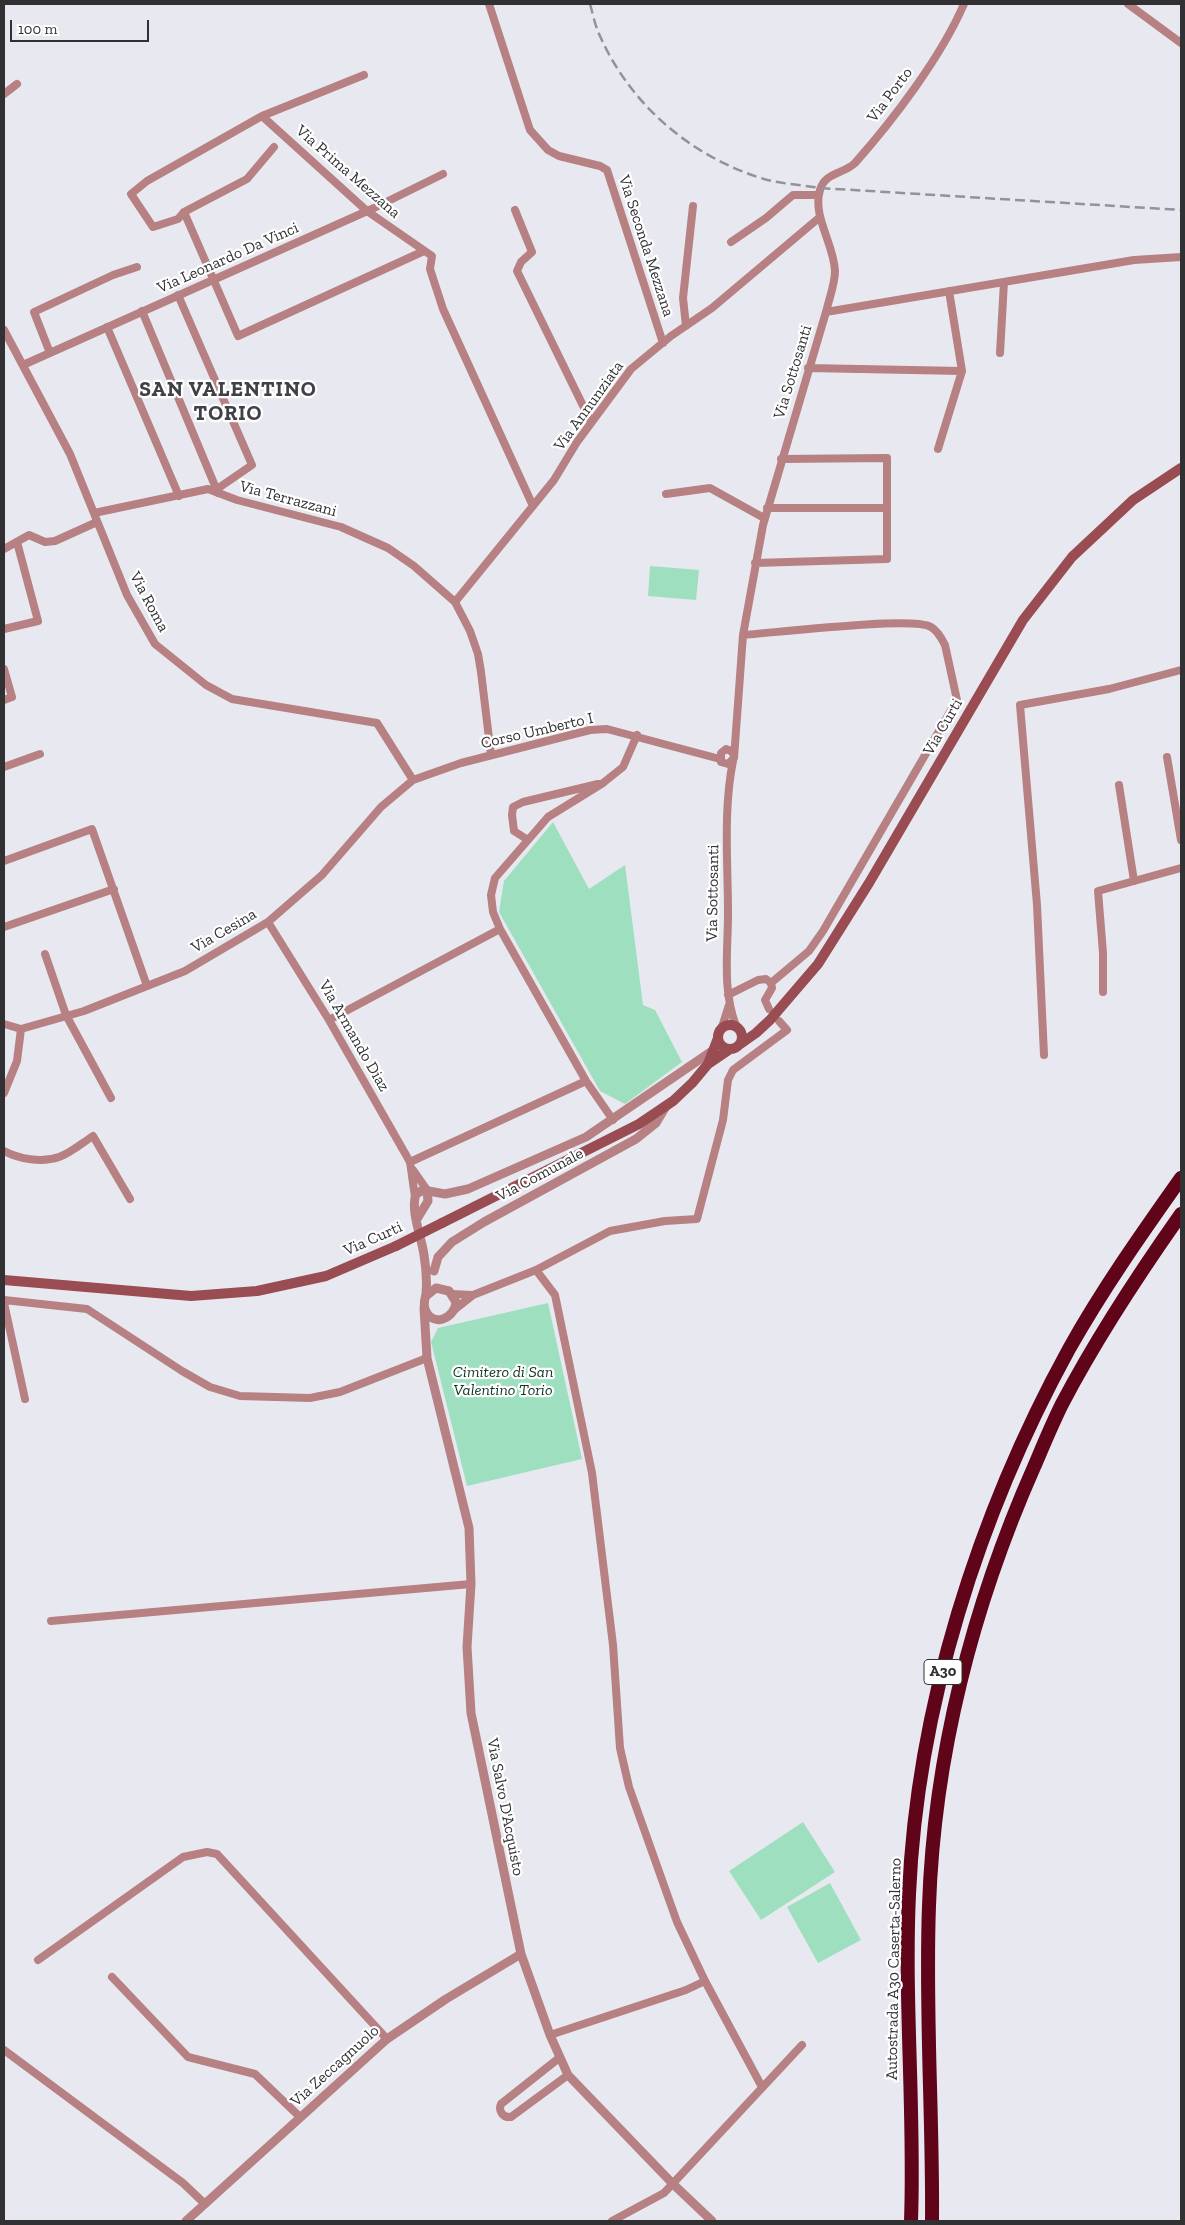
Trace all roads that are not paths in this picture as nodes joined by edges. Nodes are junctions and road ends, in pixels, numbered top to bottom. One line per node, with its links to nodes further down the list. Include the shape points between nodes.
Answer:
1 (489, 4): 30 (street, Via Seconda Mezzana, via 530,130 548,150 607,170)
2 (964, 4): 11 (street, Via Porto, via 951,33 898,110 853,165 829,176)
3 (1128, 4): 4 (street)
4 (1181, 42)
5 (364, 75): 8 (street, Via Prima Mezzana)
6 (17, 84): 7 (street)
7 (4, 94)
8 (262, 116): 14 (street, Via Prima Mezzana); 15 (street, via 146,181 131,194 152,227 178,219)
9 (274, 147): 15 (street, via 247,179)
10 (443, 174): 14 (street, Via Leonardo Da Vinci)
11 (820, 191): 16 (street); 17 (street, via 793,195)
12 (693, 206): 27 (street, via 683,298)
13 (515, 210): 36 (street, via 532,252 517,271)
14 (367, 211): 18 (street, Via Prima Mezzana); 21 (street, Via Leonardo Da Vinci)
15 (184, 212): 21 (street)
16 (820, 217): 26 (street, via 835,271); 27 (street, Via Annunziata, via 759,270)
17 (731, 242)
18 (424, 251): 21 (street, via 238,336); 43 (street, via 432,256 430,269 443,309)
19 (1181, 257): 22 (street, Via Sottosanti, via 1134,260)
20 (137, 267): 31 (street, via 34,312)
21 (214, 279): 24 (street, Via Leonardo Da Vinci)
22 (1004, 282): 23 (street, Via Sottosanti); 32 (street)
23 (949, 291): 26 (street, Via Sottosanti); 35 (street)
24 (178, 295): 25 (street, Via Leonardo Da Vinci); 40 (street, via 252,465)
25 (142, 311): 28 (street, Via Leonardo Da Vinci); 40 (street)
26 (826, 312): 34 (street, Via Sottosanti)
27 (686, 326): 30 (street, Via Annunziata)
28 (107, 327): 31 (street, Via Leonardo Da Vinci); 42 (street)
29 (4, 330): 33 (street, Via Roma)
30 (663, 343): 36 (street, Via Annunziata, via 631,369)
31 (50, 353): 33 (street, Via Leonardo Da Vinci)
32 (1000, 353)
33 (23, 365): 46 (street, Via Roma, via 70,454)
34 (808, 368): 35 (street); 38 (street, Via Sottosanti)
35 (962, 371): 37 (street)
36 (592, 422): 43 (street, Via Annunziata)
37 (938, 449)
38 (781, 459): 44 (street, Via Sottosanti); 45 (street, via 887,458)
39 (1181, 468): 94 (main road, Via Curti, via 1133,500 1072,557 1023,620 818,964)
40 (218, 491): 42 (street, Via Terrazzani, via 208,489); 52 (street, Via Terrazzani, via 280,512 341,527 388,548)
41 (666, 494): 47 (street, via 710,488)
42 (180, 496): 46 (street, Via Terrazzani)
43 (533, 506): 52 (street, Via Annunziata)
44 (767, 508): 45 (street); 47 (street, Via Sottosanti)
45 (886, 508): 51 (street, via 887,559)
46 (94, 513): 48 (street, Via Roma)
47 (764, 518): 51 (street, Via Sottosanti)
48 (97, 522): 49 (street, via 55,541 45,542 29,535); 68 (street, Via Roma, via 127,595 155,644 206,686 232,698 377,723)
49 (17, 542): 50 (street); 53 (street, via 38,621)
50 (4, 549)
51 (755, 563): 54 (street, Via Sottosanti)
52 (455, 602): 63 (street, via 478,654)
53 (4, 629)
54 (743, 635): 58 (street, Via Sottosanti); 82 (street, via 862,626 916,624 931,627 945,645 957,700 823,931 809,951)
55 (4, 669): 57 (street)
56 (1181, 670): 99 (street, via 1109,689 1020,705 1037,905)
57 (8, 698)
58 (736, 734): 60 (street, Via Sottosanti); 65 (street, Via Sottosanti)
59 (637, 735): 61 (street, Corso Umberto I, via 670,747); 63 (street, Corso Umberto I, via 607,729 590,730); 70 (street, via 623,767)
60 (725, 750): 61 (street, Corso Umberto I); 65 (street, via 731,751); 66 (street, Via Sottosanti)
61 (697, 752): 66 (street, Corso Umberto I)
62 (40, 754): 67 (street)
63 (490, 755): 68 (street, Corso Umberto I)
64 (1167, 757): 73 (street)
65 (734, 758): 66 (street, via 728,764); 69 (street, Via Sottosanti)
66 (721, 761): 69 (street, Via Sottosanti)
67 (4, 767)
68 (413, 780): 78 (street, Via Cesina, via 374,814 322,876)
69 (729, 781): 85 (street, Via Sottosanti, via 725,970)
70 (603, 783): 72 (street, via 548,817); 72 (street, via 572,788 513,807 514,831)
71 (1119, 784): 76 (street)
72 (528, 840): 80 (street, via 495,878 491,895)
73 (1181, 840)
74 (4, 861): 77 (street, via 92,829)
75 (1181, 868): 76 (street)
76 (1134, 881): 84 (street, via 1098,890)
77 (114, 890): 79 (street); 83 (street)
78 (268, 922): 83 (street, Via Cesina, via 185,971); 89 (street, Via Armando Diaz)
79 (4, 927)
80 (500, 929): 89 (street); 101 (street)
81 (45, 954): 88 (street)
82 (771, 983): 85 (street, via 766,979 758,980); 87 (street, via 772,988 765,1000)
83 (147, 986): 88 (street, Via Cesina)
84 (1103, 992)
85 (728, 995): 86 (street, Via Sottosanti)
86 (729, 1005): 92 (street, Via Sottosanti); 93 (street, Via Sottosanti)
87 (769, 1009)
88 (66, 1016): 95 (street, Via Cesina); 103 (street)
89 (329, 1020): 107 (street, Via Armando Diaz)
90 (779, 1021): 115 (street, via 786,1030 733,1070 728,1080 723,1120 697,1219 610,1231)
91 (4, 1024): 95 (street)
92 (722, 1027): 93 (main road, via 729,1024); 96 (main road, Via Curti)
93 (737, 1027): 94 (main road); 97 (main road, via 742,1035)
94 (761, 1027): 97 (main road, Via Curti)
95 (21, 1029): 102 (street, via 17,1061)
96 (718, 1038): 97 (main road, via 720,1044); 98 (main road, Via Curti)
97 (734, 1047): 100 (main road, Via Curti)
98 (712, 1051): 100 (main road, Via Curti); 105 (street)
99 (1044, 1056)
100 (708, 1064): 104 (main road, Via Curti, via 683,1093)
101 (586, 1081): 105 (street); 107 (street)
102 (4, 1093)
103 (111, 1098)
104 (665, 1107): 116 (street, Via Comunale, via 656,1123 636,1139 452,1242 438,1257); 117 (main road, Via Curti, bridge, via 602,1143 396,1246 326,1276 257,1291 190,1296)
105 (613, 1120): 109 (street, via 586,1137 485,1183 445,1194)
106 (4, 1152): 111 (street, via 17,1158 53,1159 93,1136)
107 (411, 1165): 109 (street, Via Armando Diaz); 110 (street, Via Armando Diaz)
108 (1181, 1178): 147 (highway, Autostrada A30 Caserta-Salerno / A30, via 1113,1277 1038,1407 982,1542 950,1641 927,1741 909,1894)
109 (427, 1190): 110 (street); 113 (street, via 428,1201)
110 (415, 1197): 113 (street, Via Armando Diaz)
111 (130, 1199)
112 (1181, 1214): 148 (highway, Autostrada A30 Caserta-Salerno / A30, via 1134,1281 1060,1407 1001,1545 958,1693 933,1844 929,1906 927,2030)
113 (417, 1219): 114 (street, Via Armando Diaz)
114 (424, 1256): 116 (street); 120 (street)
115 (536, 1270): 119 (street); 133 (street, via 555,1295 592,1472 612,1637 622,1758 629,1787 677,1922)
116 (434, 1271): 118 (street)
117 (4, 1280)
118 (449, 1291): 119 (street); 120 (street, via 432,1289); 123 (street, via 456,1302)
119 (473, 1295): 123 (street)
120 (426, 1296): 122 (street)
121 (4, 1301): 126 (street, via 87,1309 210,1387 240,1396 318,1397 340,1392); 127 (street)
122 (424, 1308): 124 (street, via 432,1318); 125 (street, Via Salvo D'Acquisto)
123 (454, 1310): 124 (street)
124 (441, 1320): 125 (street)
125 (425, 1335): 126 (street, Via Salvo D'Acquisto)
126 (427, 1358): 128 (street, Via Salvo D'Acquisto, via 469,1528)
127 (25, 1399)
128 (470, 1584): 129 (street); 130 (street, Via Salvo D'Acquisto, via 467,1647 472,1713)
129 (51, 1621)
130 (521, 1954): 134 (street, Via Salvo D'Acquisto); 135 (street, Via Zeccagnuolo)
131 (38, 1960): 135 (street, via 184,1857 217,1854)
132 (112, 1977): 141 (street, via 188,2057 255,2074)
133 (705, 1981): 134 (street); 140 (street)
134 (550, 2035): 138 (street, Via Salvo D'Acquisto)
135 (387, 2039): 141 (street, Via Zeccagnuolo)
136 (802, 2045): 140 (street)
137 (4, 2050): 143 (street, via 183,2183)
138 (560, 2058): 139 (street, Via Salvo D'Acquisto); 139 (street, via 502,2104 502,2115 511,2117)
139 (568, 2074): 142 (street, Via Salvo D'Acquisto)
140 (762, 2087): 142 (street)
141 (300, 2117): 143 (street, Via Zeccagnuolo)
142 (672, 2183): 145 (street, via 664,2193); 146 (street, Via Salvo D'Acquisto)
143 (205, 2204): 144 (street, Via Zeccagnuolo)
144 (186, 2221)
145 (612, 2221)
146 (712, 2221)
147 (911, 2221)
148 (932, 2221)

